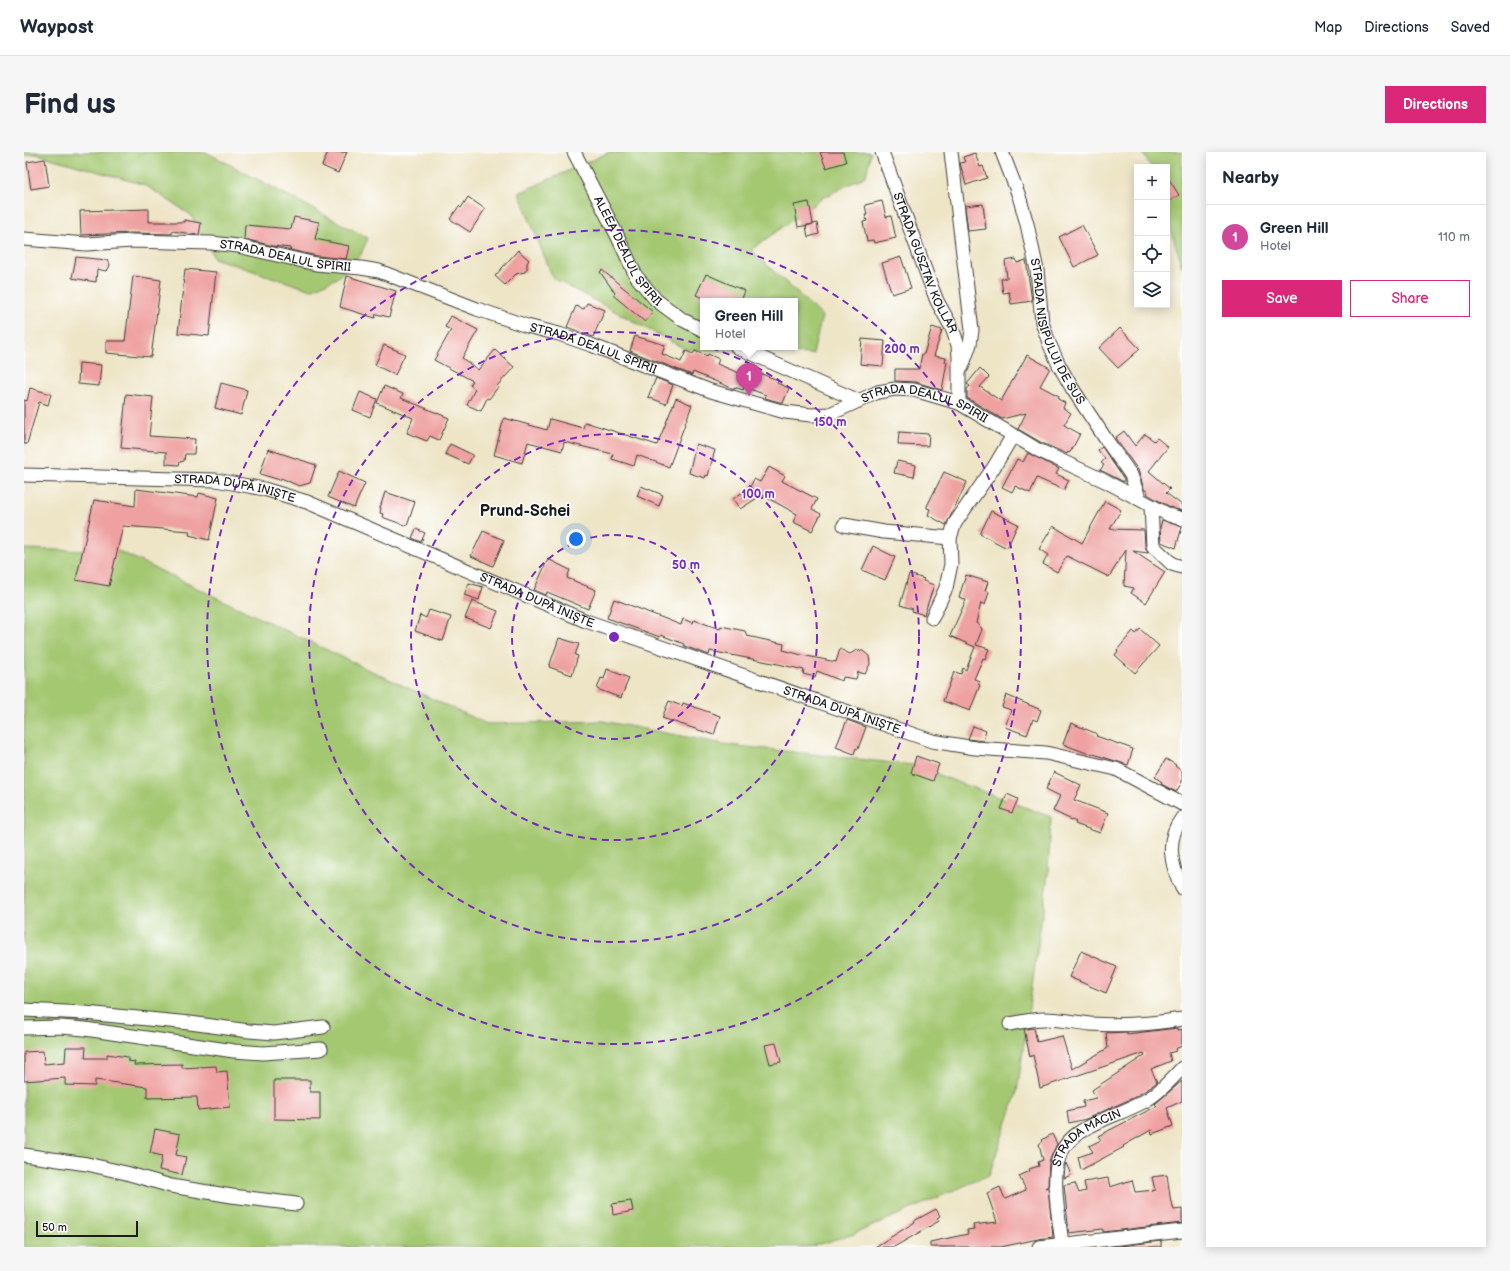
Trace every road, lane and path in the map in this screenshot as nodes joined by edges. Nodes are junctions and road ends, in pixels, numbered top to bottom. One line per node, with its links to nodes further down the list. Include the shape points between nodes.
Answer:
1 (574, 152): 6 (street, ALEEA DEALUL SPIRII, via 636,276 656,300 683,320)
2 (882, 152): 8 (street, STRADA GUSZTAV KOLLAR, via 937,301 958,345)
3 (951, 152): 8 (street, STRADA GUSZTAV KOLLAR, via 972,330)
4 (1002, 152): 13 (street, STRADA NISIPULUI DE SUS, via 1027,224 1037,270 1042,322 1049,343 1072,388 1131,475)
5 (24, 238): 9 (street, STRADA DEALUL SPIRII, via 86,244 132,241 211,243 316,264 379,271 477,309 591,345 711,391 785,412 830,414)
6 (700, 328)
7 (744, 350): 9 (street)
8 (959, 375): 10 (street, STRADA GUSZTAV KOLLAR)
9 (859, 401): 10 (street, STRADA DEALUL SPIRII, via 878,392 895,389 914,390)
10 (959, 403): 11 (street, STRADA DEALUL SPIRII)
11 (1013, 435): 13 (street, STRADA DEALUL SPIRII, via 1038,450); 17 (street, via 955,524)
12 (24, 475): 20 (street, STRADA DUPĂ INIȘTE, via 216,480 272,492 307,502 586,621 932,742 1046,753 1116,769)
13 (1139, 498): 14 (street, STRADA DEALUL SPIRII)
14 (1151, 506): 15 (street); 18 (street, via 1153,546 1172,564)
15 (1182, 519)
16 (844, 525): 17 (street, via 884,532)
17 (950, 538): 19 (street, via 951,564 946,588)
18 (1182, 568)
19 (932, 618)
20 (1182, 804)
21 (1182, 818): 22 (street, via 1172,838 1171,856)
22 (1182, 888)
23 (24, 1010): 26 (street, via 190,1023 249,1032 274,1033)
24 (1182, 1019): 25 (street, via 1158,1023 1089,1024 1043,1019)
25 (1010, 1024)
26 (323, 1027)
27 (24, 1028): 28 (street, via 61,1026 234,1051 263,1053)
28 (321, 1049)
29 (1182, 1068): 33 (street, STRADA MĂCIN, via 1148,1099 1088,1127 1063,1148 1056,1179)
30 (24, 1155): 31 (street, via 88,1164 171,1186)
31 (296, 1204)
32 (1182, 1231): 33 (street)
33 (1062, 1243): 34 (street)
34 (1039, 1247)

